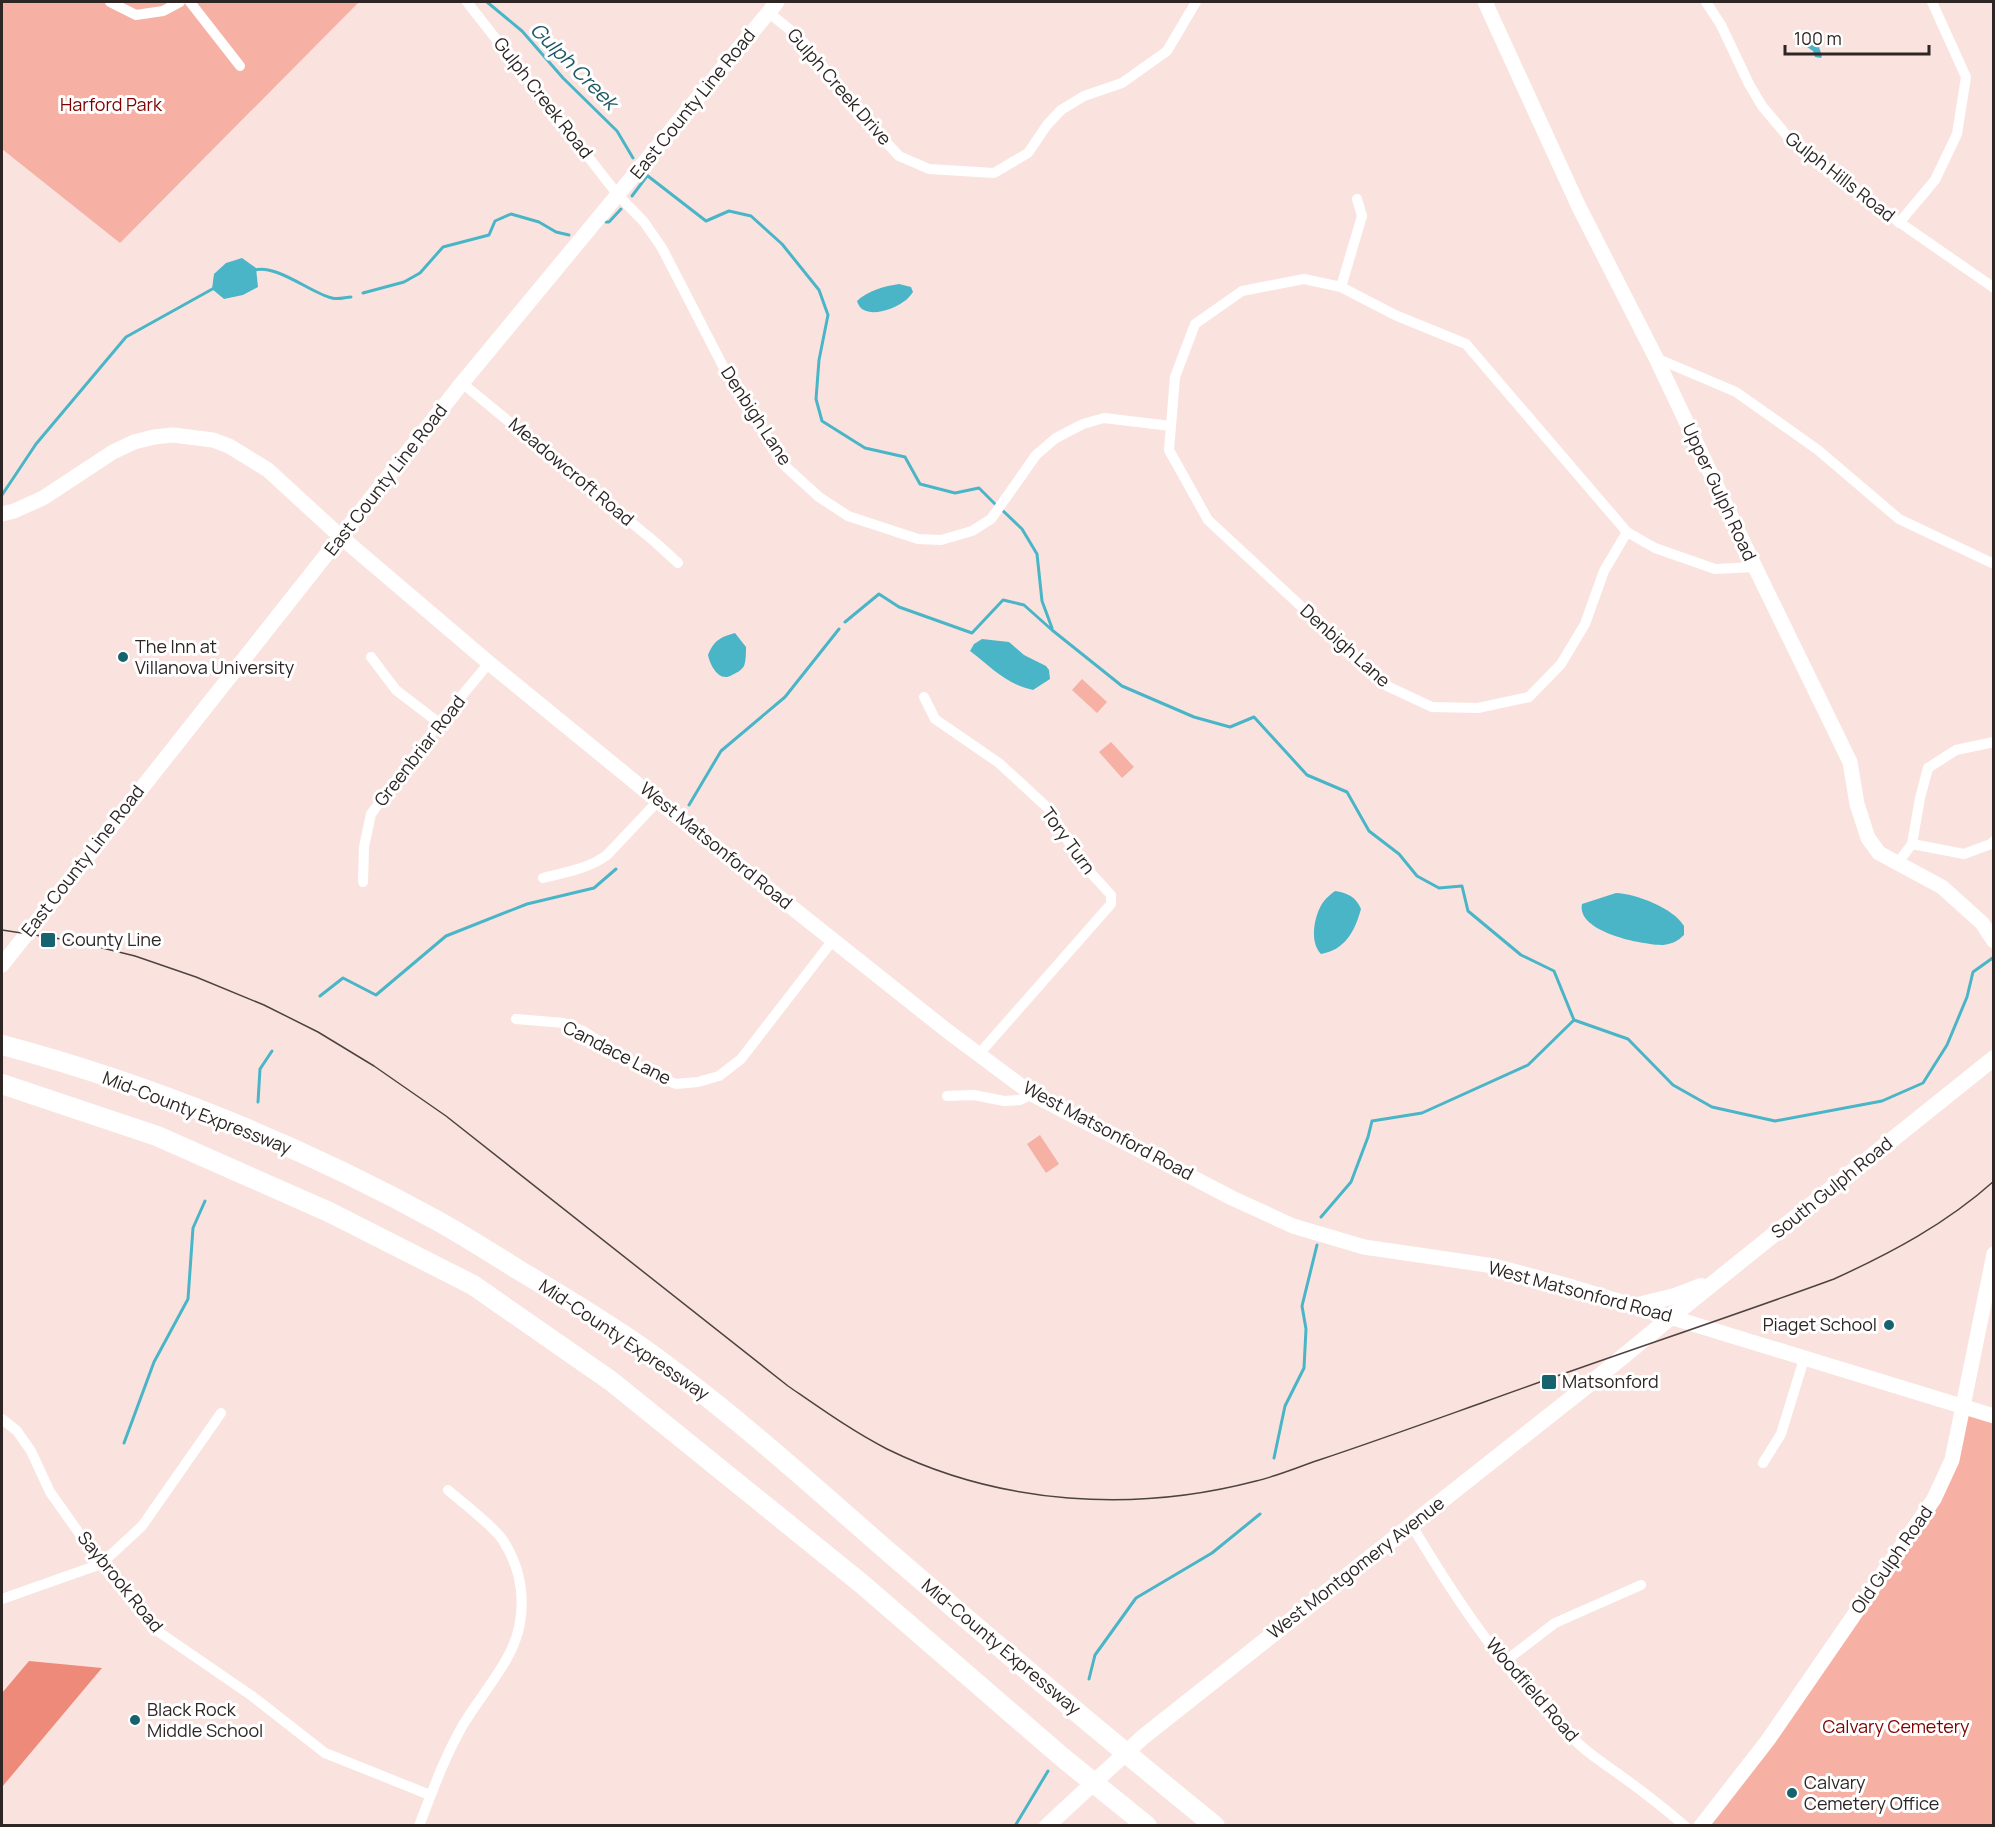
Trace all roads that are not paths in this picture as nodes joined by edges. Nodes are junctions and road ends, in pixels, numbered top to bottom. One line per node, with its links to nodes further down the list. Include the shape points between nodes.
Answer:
1 (110, 2): 2 (street, via 136,15 163,11)
2 (180, 2)
3 (190, 2): 10 (street)
4 (467, 2): 11 (street, Gulph Creek Road)
5 (1196, 2): 9 (street, Gulph Creek Drive, via 1167,51 1122,83 1084,96 1061,110 1028,153 994,173 929,169 899,156)
6 (1485, 2): 16 (street, Upper Gulph Road, via 1578,205)
7 (1706, 2): 13 (street, Gulph Hills Road, via 1754,94 1782,131 1802,151)
8 (1932, 2): 13 (street, via 1966,77 1958,134 1935,180)
9 (773, 7): 11 (street, East County Line Road)
10 (240, 66)
11 (618, 195): 17 (street, East County Line Road); 18 (street, Denbigh Lane, via 662,248 726,372 785,466 819,497 848,516 918,539 941,540 972,531 991,519 1036,455 1056,438 1083,424 1104,418)
12 (1357, 200): 14 (street, via 1362,216)
13 (1899, 223): 15 (street, Gulph Hills Road)
14 (1341, 287): 18 (street, Denbigh Lane, via 1304,279 1242,291 1195,324 1175,377); 20 (street, Denbigh Lane, via 1395,315 1466,344)
15 (1994, 288)
16 (1656, 358): 23 (street, via 1736,392 1818,450 1899,519); 24 (street, Upper Gulph Road)
17 (462, 383): 21 (street, East County Line Road); 22 (street, Meadowcroft Road)
18 (1171, 426): 20 (street, Denbigh Lane, via 1169,450 1208,520 1388,686 1432,707 1478,708 1528,696 1561,664 1585,624 1604,571)
19 (2, 514): 21 (street, West Matsonford Road, via 43,498 134,442 173,435 213,440 248,456)
20 (1627, 532): 24 (street, Denbigh Lane, via 1655,549 1715,569)
21 (341, 537): 26 (street, West Matsonford Road); 38 (street, East County Line Road)
22 (678, 563)
23 (1994, 564)
24 (1755, 567): 33 (street, Upper Gulph Road, via 1850,762 1868,838 1879,853)
25 (371, 657): 28 (street, via 396,690)
26 (489, 663): 28 (street, Greenbriar Road); 30 (street, West Matsonford Road)
27 (924, 697): 41 (street, Tory Turn, via 934,719 999,763 1050,810 1079,860 1111,895 1112,904)
28 (439, 723): 35 (street, Greenbriar Road, via 371,814 364,847)
29 (1994, 742): 32 (street, via 1956,750 1928,768)
30 (658, 801): 34 (street, via 607,855 584,868); 36 (street, West Matsonford Road)
31 (1994, 841): 32 (street, via 1964,854)
32 (1912, 844): 33 (street)
33 (1897, 864): 37 (street, Upper Gulph Road, via 1942,887 1982,922)
34 (543, 878)
35 (363, 882)
36 (833, 940): 39 (street, Candace Lane, via 741,1059 719,1076 698,1082 676,1084 647,1072 564,1023); 41 (street, West Matsonford Road)
37 (1994, 941)
38 (6, 960)
39 (516, 1018)
40 (2, 1045): 66 (highway, Mid-County Expressway, via 129,1084 276,1142 417,1210 560,1295 717,1404)
41 (979, 1054): 44 (street, West Matsonford Road)
42 (1994, 1059): 47 (main road, South Gulph Road)
43 (2, 1084): 65 (highway, Mid-County Expressway, via 156,1136 329,1212 473,1285 611,1381 862,1584)
44 (1032, 1094): 45 (street, via 1004,1101 974,1095); 48 (street, West Matsonford Road, via 1281,1222 1364,1247 1494,1266)
45 (947, 1096)
46 (1994, 1254): 51 (street, Old Gulph Road)
47 (1716, 1281): 48 (main road); 49 (main road, South Gulph Road)
48 (1634, 1306): 49 (street, West Matsonford Road)
49 (1671, 1317): 50 (street, West Matsonford Road); 57 (main road, West Montgomery Avenue)
50 (1804, 1359): 51 (street, West Matsonford Road); 55 (street, via 1781,1434)
51 (1963, 1407): 53 (street, West Matsonford Road); 68 (street, Old Gulph Road, via 1952,1460 1934,1499 1768,1740)
52 (221, 1413): 58 (street, via 142,1526)
53 (1994, 1416)
54 (2, 1419): 58 (street, Saybrook Road, via 17,1431 31,1451 50,1492)
55 (1763, 1463)
56 (448, 1490): 62 (street, via 501,1537 520,1580 522,1604 520,1626 506,1660 463,1726)
57 (1411, 1524): 61 (street, Woodfield Road, via 1444,1580); 64 (main road, West Montgomery Avenue, via 1143,1737)
58 (101, 1564): 60 (street); 62 (street, Saybrook Road, via 153,1628 252,1696 325,1753)
59 (1641, 1585): 61 (street, via 1555,1623)
60 (2, 1599)
61 (1504, 1662): 67 (street, Woodfield Road, via 1582,1747)
62 (430, 1795): 63 (street)
63 (419, 1826)
64 (1047, 1826)
65 (1147, 1826)
66 (1215, 1826)
67 (1685, 1826)
68 (1701, 1826)

